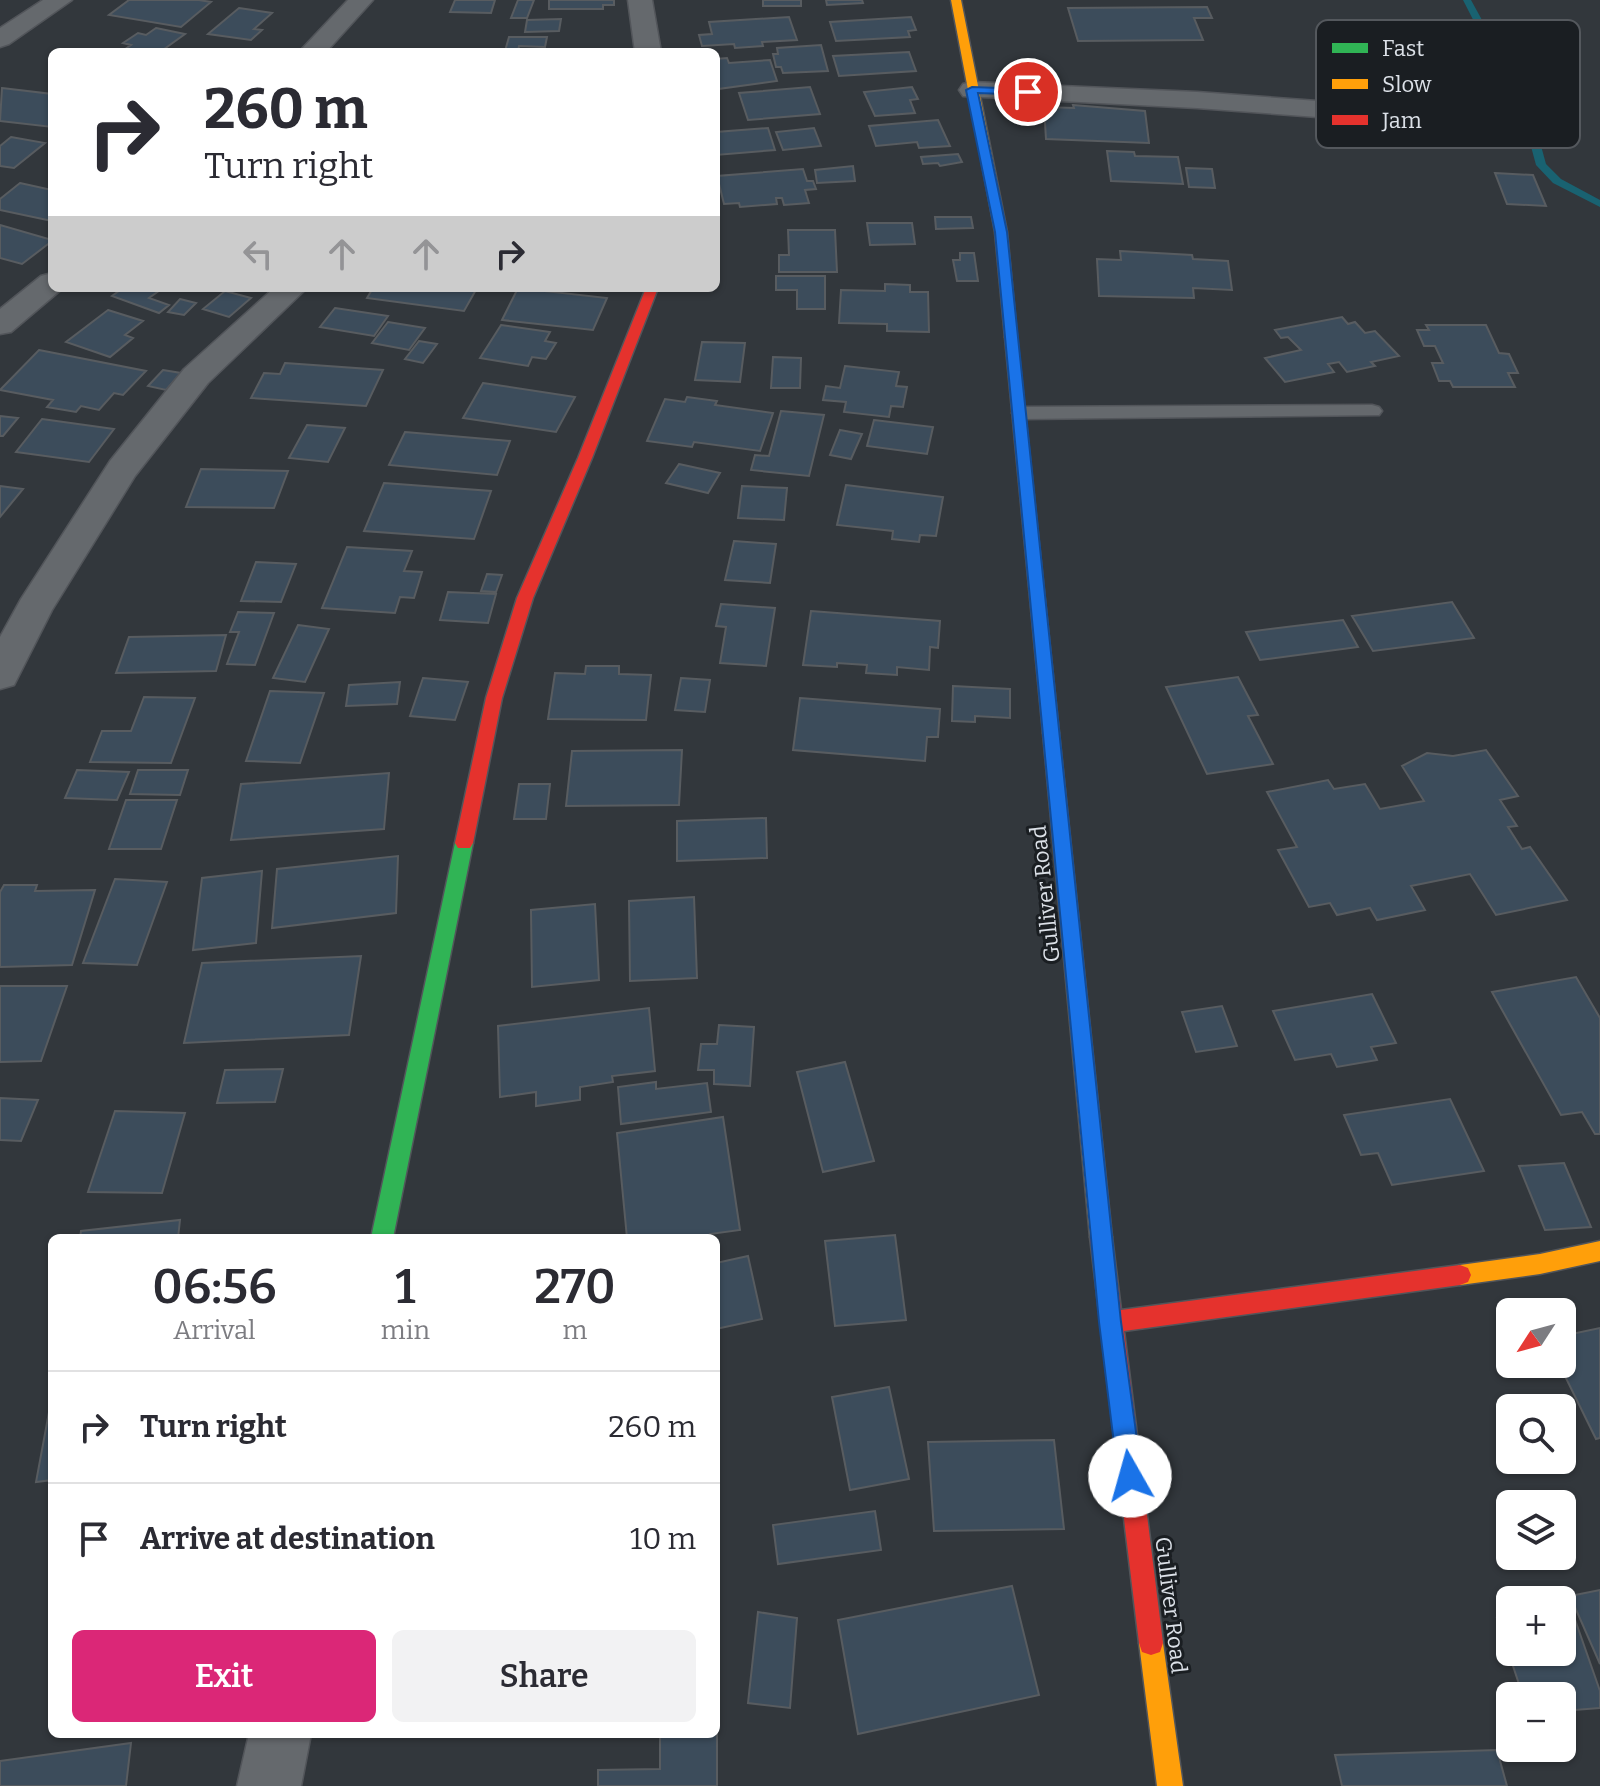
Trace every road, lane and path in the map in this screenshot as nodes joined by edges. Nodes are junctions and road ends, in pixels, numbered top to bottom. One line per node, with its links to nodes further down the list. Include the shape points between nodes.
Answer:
1 (60, 0): 5 (street)
2 (361, 0): 6 (street)
3 (640, 0): 7 (street)
4 (956, 0): 8 (street, Gulliver Road)
5 (0, 39)
6 (316, 48)
7 (647, 48)
8 (972, 90): 9 (street); 15 (street, Gulliver Road, via 1001,232)
9 (1316, 109)
10 (48, 285): 13 (street)
11 (288, 292): 16 (street, via 196,376 122,469 34,608)
12 (650, 292): 17 (street, via 525,598 494,698)
13 (0, 325)
14 (1372, 411): 15 (lane)
15 (1022, 413): 19 (street, Gulliver Road)
16 (0, 675)
17 (383, 1234)
18 (1600, 1251): 19 (street, via 1540,1264)
19 (1110, 1322): 22 (street, Gulliver Road)
20 (279, 1738): 21 (street)
21 (269, 1786)
22 (1170, 1786)

